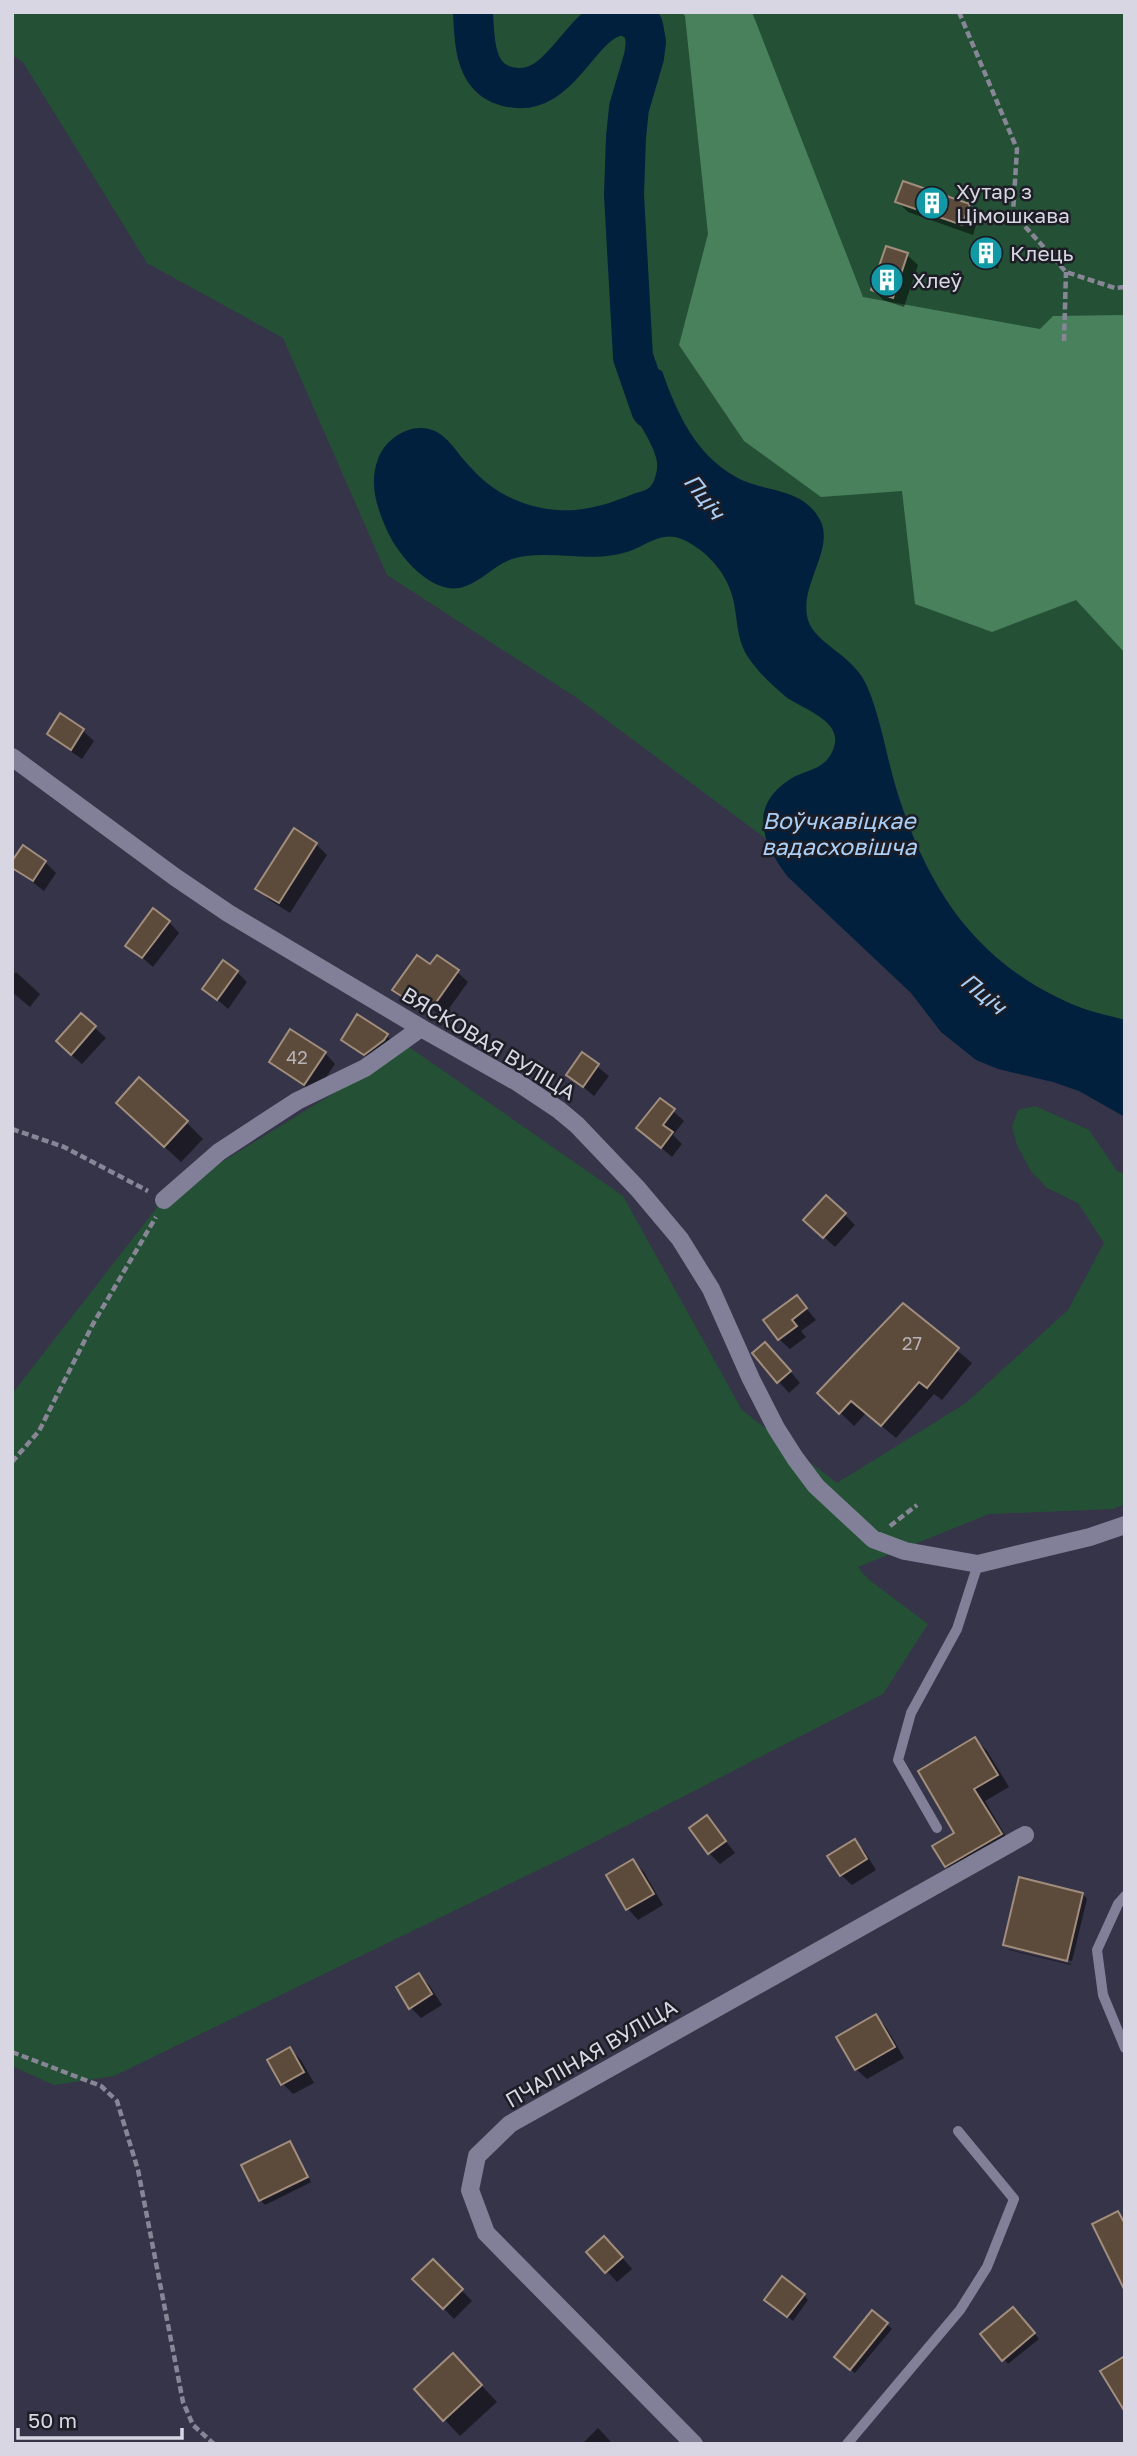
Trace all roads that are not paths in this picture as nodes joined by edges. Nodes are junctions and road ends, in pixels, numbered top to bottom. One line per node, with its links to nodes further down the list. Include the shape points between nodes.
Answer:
1 (12, 757): 2 (street, ВЯСКОВАЯ ВУЛІЦА, via 228,913)
2 (421, 1028): 3 (street, via 365,1068 297,1101 219,1152); 5 (street, ВЯСКОВАЯ ВУЛІЦА, via 559,1110 638,1189 697,1263 776,1428 816,1486 873,1539 905,1552)
3 (164, 1200)
4 (1125, 1525): 5 (street, ВЯСКОВАЯ ВУЛІЦА)
5 (978, 1564): 6 (lane, via 957,1629 911,1713 898,1760)
6 (937, 1828)
7 (1025, 1835): 11 (street, ПЧАЛІНАЯ ВУЛІЦА, via 510,2124 477,2156 470,2190 486,2233)
8 (1125, 1896): 9 (lane, via 1097,1950 1104,1995)
9 (1125, 2048)
10 (958, 2132): 12 (lane, via 1014,2199 987,2267 960,2310)
11 (694, 2444)
12 (847, 2444)

